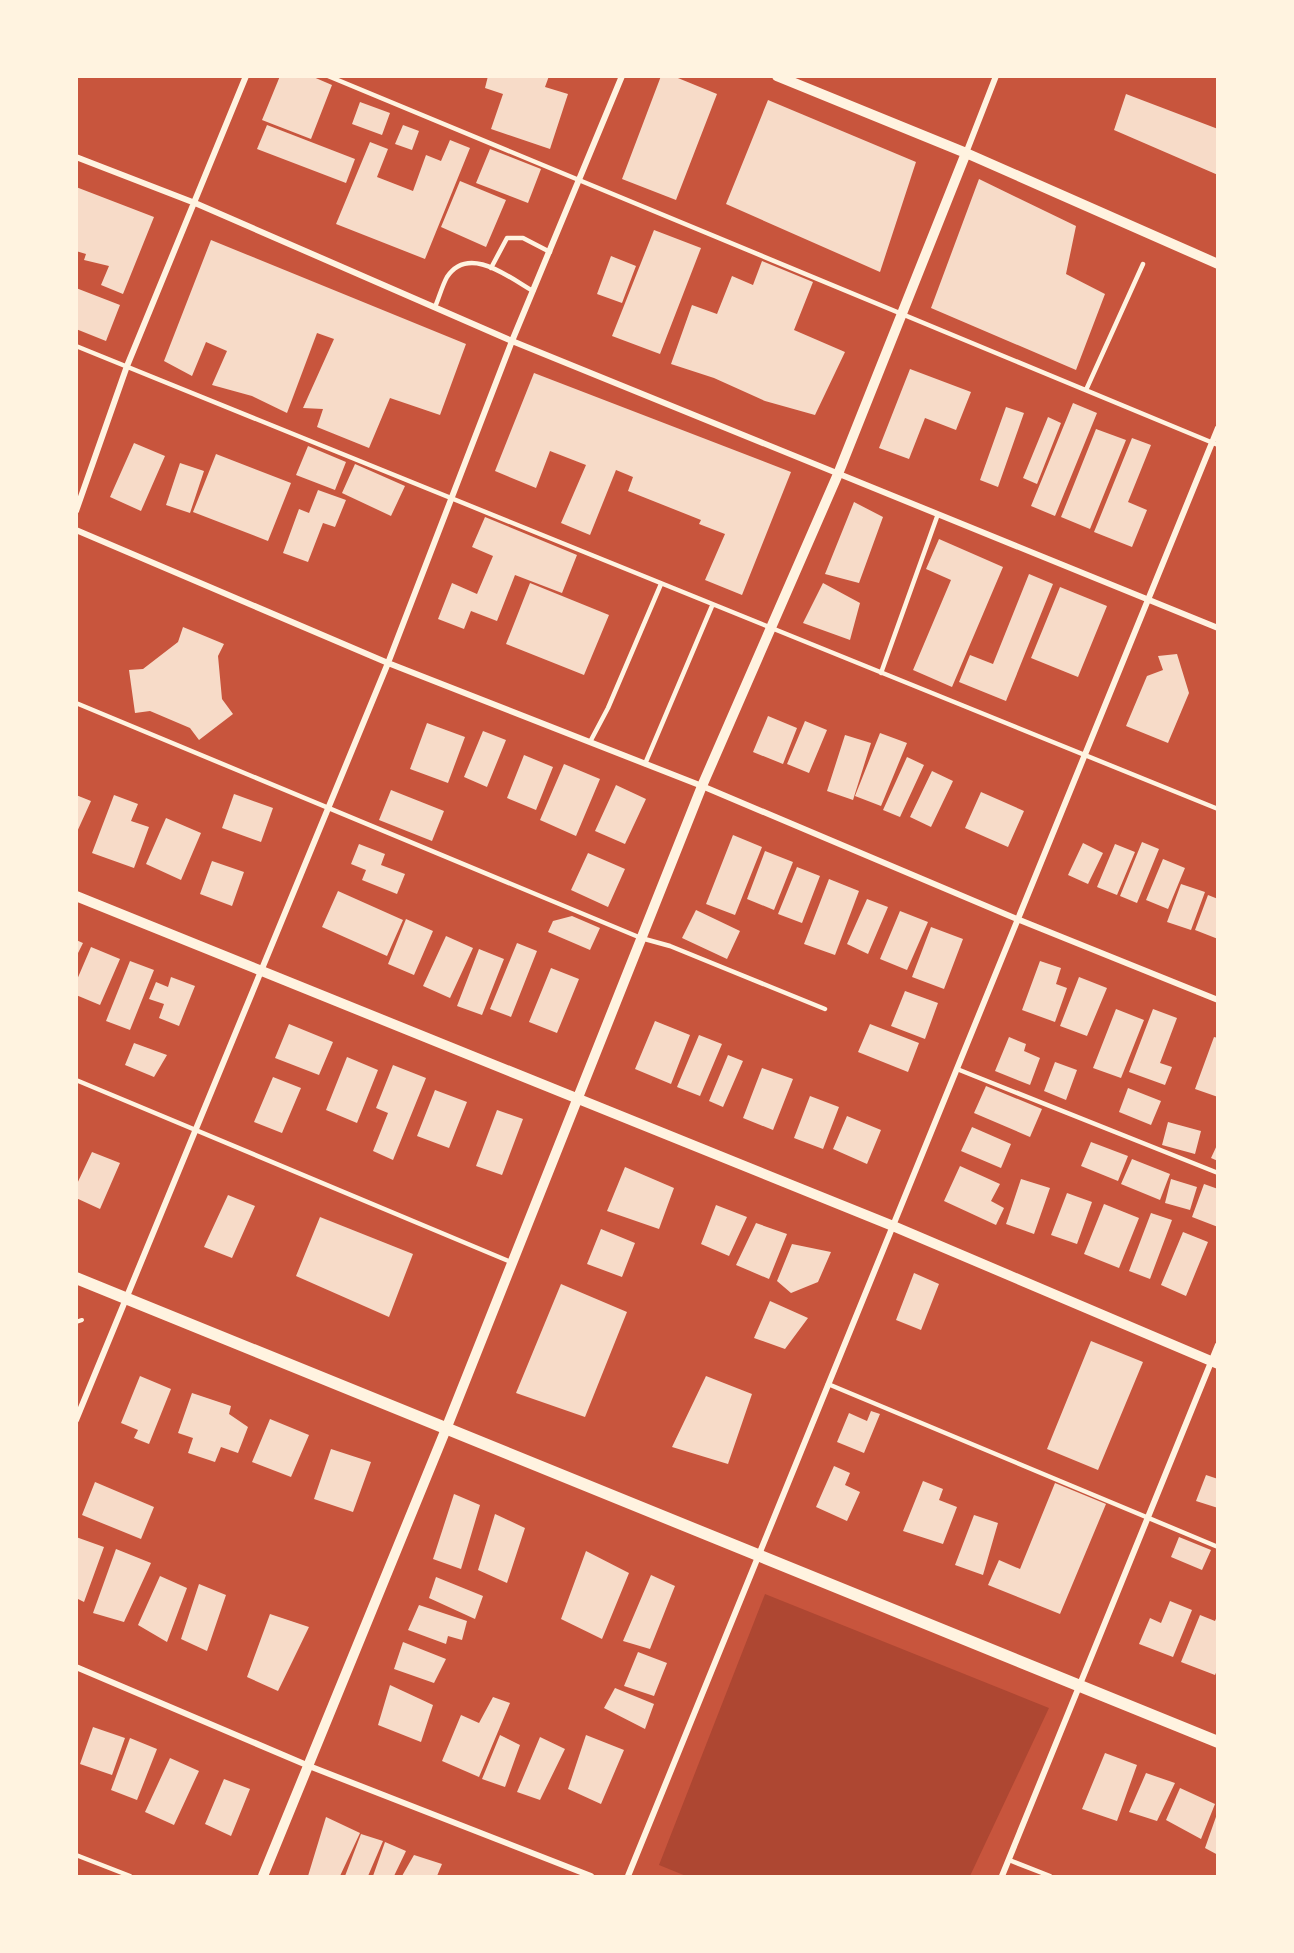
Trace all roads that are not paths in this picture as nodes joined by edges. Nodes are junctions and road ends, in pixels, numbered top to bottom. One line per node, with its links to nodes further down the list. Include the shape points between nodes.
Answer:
1 (246, 76): 9 (street)
2 (328, 76): 8 (lane)
3 (622, 76): 8 (street)
4 (777, 76): 6 (street)
5 (996, 76): 6 (street)
6 (966, 153): 12 (street); 16 (street)
7 (76, 157): 9 (street)
8 (580, 182): 10 (street); 16 (lane)
9 (195, 203): 15 (street); 19 (street)
10 (550, 252): 13 (lane, via 522,238 507,238); 14 (street)
11 (1143, 264): 20 (lane)
12 (1218, 264)
13 (491, 268): 14 (lane); 15 (lane, via 481,262 460,265 448,276)
14 (533, 291): 17 (street)
15 (435, 307): 17 (street)
16 (901, 313): 20 (lane); 23 (street)
17 (512, 341): 23 (street); 24 (street)
18 (76, 346): 19 (lane)
19 (127, 366): 24 (lane); 25 (street)
20 (1086, 390): 22 (lane)
21 (1218, 428): 22 (street)
22 (1215, 444): 29 (street)
23 (838, 474): 26 (street); 32 (street)
24 (452, 497): 28 (lane); 33 (street)
25 (76, 511)
26 (938, 514): 29 (street); 34 (lane)
27 (76, 530): 33 (street)
28 (661, 584): 30 (lane); 36 (lane)
29 (1148, 600): 31 (street); 37 (street)
30 (712, 606): 32 (lane); 38 (lane)
31 (1218, 628)
32 (770, 629): 34 (lane); 39 (street)
33 (388, 663): 36 (street); 41 (street)
34 (881, 673): 37 (lane)
35 (76, 703): 41 (lane)
36 (590, 742): 38 (street)
37 (1084, 754): 40 (lane); 43 (street)
38 (645, 764): 39 (street)
39 (702, 786): 43 (street); 44 (street)
40 (1218, 809)
41 (328, 810): 44 (lane); 45 (street)
42 (76, 896): 45 (street)
43 (1017, 919): 46 (street); 48 (street)
44 (641, 938): 47 (lane); 50 (street)
45 (261, 969): 50 (street); 51 (street)
46 (1218, 1000)
47 (825, 1009)
48 (957, 1069): 52 (lane); 53 (street)
49 (76, 1080): 51 (lane)
50 (577, 1097): 53 (street); 54 (street)
51 (197, 1128): 54 (lane); 56 (street)
52 (1218, 1173)
53 (893, 1226): 58 (street); 59 (street)
54 (512, 1262): 61 (street)
55 (76, 1278): 56 (main road)
56 (126, 1299): 60 (street); 61 (main road)
57 (1218, 1345): 58 (street)
58 (1214, 1363): 62 (street)
59 (828, 1384): 62 (lane); 64 (street)
60 (76, 1420)
61 (446, 1429): 64 (main road); 68 (street)
62 (1147, 1518): 63 (lane); 66 (street)
63 (1218, 1547)
64 (758, 1556): 66 (main road); 74 (street)
65 (76, 1667): 68 (street)
66 (1079, 1686): 67 (main road); 70 (street)
67 (1218, 1742)
68 (309, 1766): 72 (street); 73 (street)
69 (76, 1855): 71 (lane)
70 (1009, 1860): 75 (street); 76 (lane)
71 (130, 1876)
72 (263, 1876)
73 (591, 1876)
74 (628, 1876)
75 (1002, 1876)
76 (1050, 1876)

